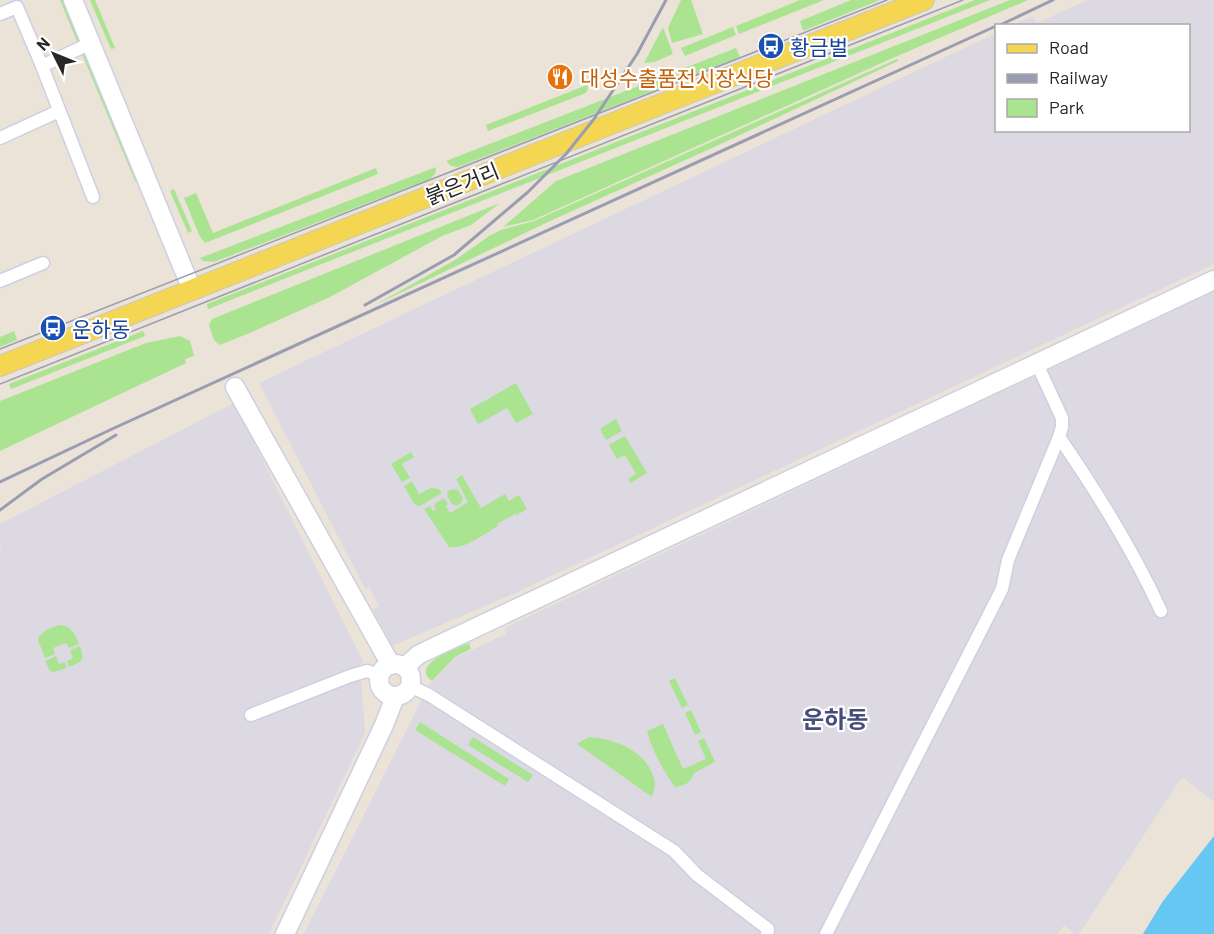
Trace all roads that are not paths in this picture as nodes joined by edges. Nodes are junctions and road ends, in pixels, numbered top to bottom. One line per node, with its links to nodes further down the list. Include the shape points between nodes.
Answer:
1 (73, 0): 5 (street)
2 (924, 0): 3 (main road, 붉은거리)
3 (901, 4): 13 (main road, 붉은거리)
4 (0, 14): 6 (street, via 17,7)
5 (91, 43): 6 (street); 13 (street)
6 (42, 66): 7 (street)
7 (59, 111): 8 (street); 9 (street)
8 (0, 138)
9 (93, 197)
10 (43, 263): 12 (street)
11 (1214, 280): 14 (street)
12 (0, 281)
13 (192, 290): 15 (main road, 붉은거리)
14 (1038, 364): 17 (street, via 1062,418); 19 (street)
15 (0, 366)
16 (235, 387): 19 (street)
17 (1059, 436): 18 (street, via 1089,481); 25 (street, via 1008,560 1002,588)
18 (1161, 611)
19 (392, 669): 20 (street, via 411,676); 21 (street, via 379,680 382,690); 22 (street, via 350,676)
20 (410, 686): 21 (street); 24 (street, via 674,851 697,875 768,929)
21 (395, 697): 23 (street)
22 (251, 714)
23 (285, 934)
24 (767, 934)
25 (826, 934)

